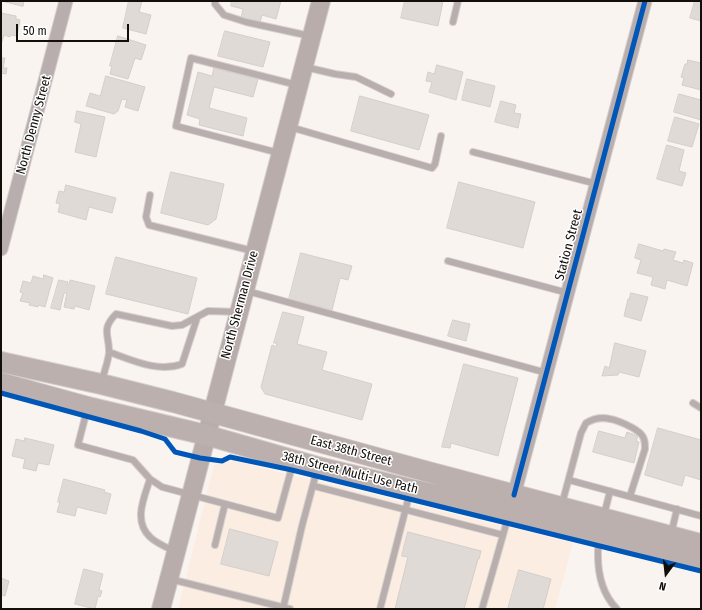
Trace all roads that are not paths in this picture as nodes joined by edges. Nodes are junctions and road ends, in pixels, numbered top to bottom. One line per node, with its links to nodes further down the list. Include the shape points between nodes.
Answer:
1 (66, 1): 17 (street, North Denny Street)
2 (215, 1): 7 (lane, via 224,15)
3 (321, 1): 7 (main road, North Sherman Drive)
4 (458, 1): 6 (lane)
5 (645, 1): 15 (street, Station Street)
6 (452, 22)
7 (311, 37): 8 (main road, North Sherman Drive)
8 (303, 66): 9 (main road, North Sherman Drive); 10 (lane, via 356,77)
9 (298, 86): 11 (main road, North Sherman Drive); 14 (lane, via 192,58 176,126)
10 (391, 94)
11 (288, 126): 12 (lane, via 432,168); 14 (main road, North Sherman Drive)
12 (441, 136)
13 (473, 152): 15 (lane)
14 (281, 153): 18 (main road, North Sherman Drive)
15 (597, 184): 21 (street, Station Street)
16 (150, 195): 18 (lane, via 146,217 149,225)
17 (1, 249)
18 (254, 251): 20 (main road, North Sherman Drive)
19 (448, 261): 21 (lane)
20 (244, 291): 22 (main road, North Sherman Drive); 26 (lane)
21 (568, 293): 26 (street, Station Street)
22 (238, 312): 23 (lane, via 208,311); 32 (main road, North Sherman Drive)
23 (197, 318): 24 (lane, via 182,364 172,368 157,367); 24 (lane, via 182,325 172,326 116,314 110,320 106,334)
24 (109, 352): 28 (lane)
25 (1, 362): 28 (main road, East 38th Street)
26 (547, 373): 43 (street, Station Street)
27 (1, 383): 30 (main road, East 38th Street)
28 (101, 384): 32 (main road, East 38th Street)
29 (693, 403): 31 (lane)
30 (88, 407): 33 (main road, East 38th Street); 36 (lane, via 78,445 133,460)
31 (701, 408)
32 (212, 413): 33 (main road, North Sherman Drive); 43 (main road, East 38th Street)
33 (206, 435): 34 (main road, East 38th Street); 41 (main road, North Sherman Drive)
34 (294, 460): 35 (main road, East 38th Street); 44 (lane, via 278,518)
35 (318, 466): 38 (lane); 39 (main road, East 38th Street)
36 (150, 479): 41 (lane, via 162,487); 54 (lane, via 142,505 142,529 150,538)
37 (568, 480): 40 (lane); 42 (lane, via 586,423 610,418 641,434 645,442); 45 (lane)
38 (314, 486): 46 (lane); 57 (lane, via 302,526)
39 (410, 489): 43 (main road, East 38th Street); 46 (lane)
40 (610, 492): 42 (lane); 49 (lane)
41 (190, 495): 44 (lane); 54 (main road, North Sherman Drive)
42 (630, 496): 47 (lane)
43 (512, 503): 45 (main road, East 38th Street); 49 (main road, East 38th Street); 50 (lane)
44 (225, 504): 53 (lane)
45 (561, 506): 49 (main road, East 38th Street)
46 (405, 509): 50 (lane); 59 (lane)
47 (677, 509): 48 (lane); 51 (lane)
48 (701, 516)
49 (601, 527): 51 (main road, East 38th Street); 55 (main road, East 38th Street); 61 (lane, via 599,577 609,601)
50 (503, 535): 60 (lane)
51 (670, 536): 52 (main road, East 38th Street)
52 (701, 544)
53 (215, 545)
54 (175, 551): 56 (main road, North Sherman Drive)
55 (701, 562)
56 (168, 579): 57 (lane); 58 (main road, North Sherman Drive)
57 (286, 608)
58 (161, 609)
59 (380, 609)
60 (482, 609)
61 (617, 609)

